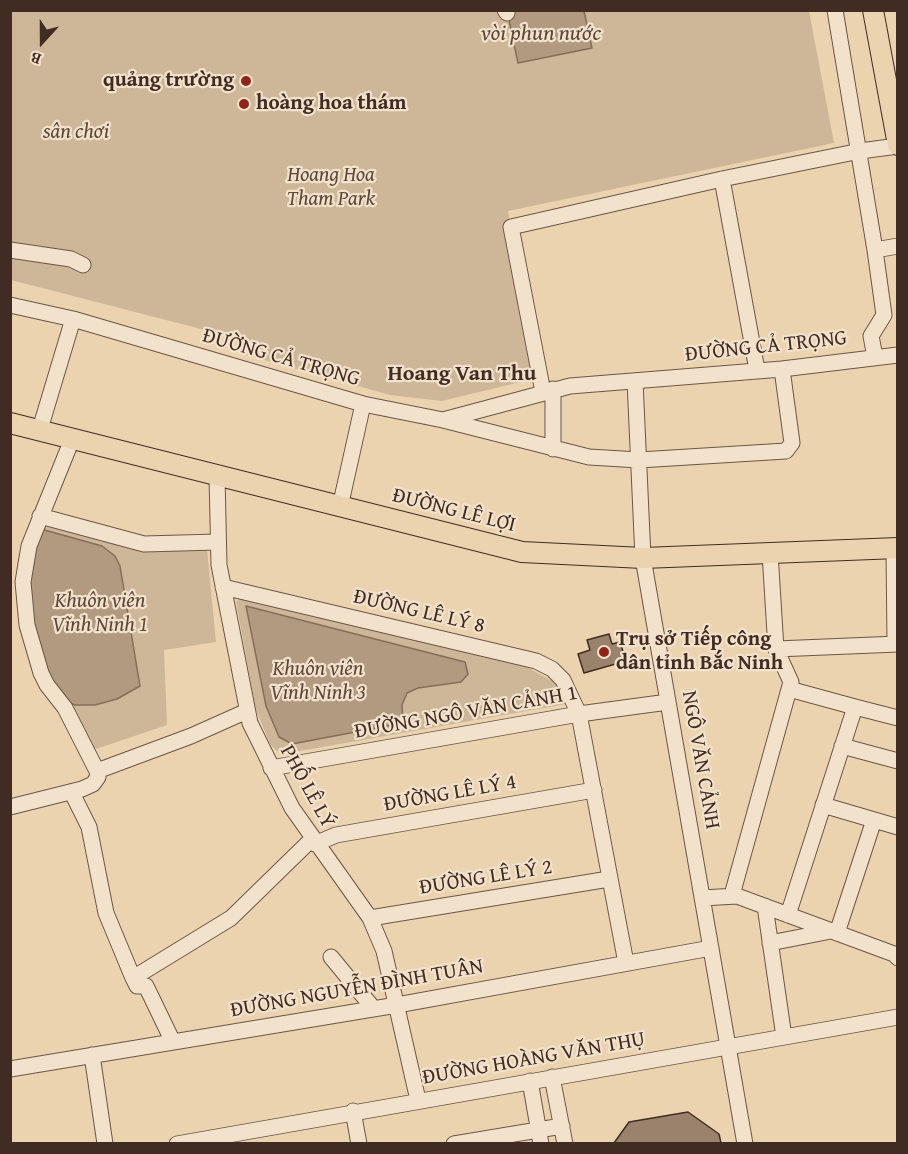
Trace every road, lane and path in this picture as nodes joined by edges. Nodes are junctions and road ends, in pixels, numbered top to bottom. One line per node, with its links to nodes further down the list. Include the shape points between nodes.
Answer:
1 (834, 10): 4 (street)
2 (873, 10): 3 (main road)
3 (897, 146): 4 (street)
4 (860, 151): 5 (street); 8 (street)
5 (722, 179): 15 (street); 17 (street, via 511,227)
6 (897, 246): 8 (street)
7 (10, 250): 9 (street, via 71,259)
8 (875, 250): 13 (street, via 884,315 872,336)
9 (83, 265)
10 (10, 305): 11 (street, ĐƯỜNG CẢ TRỌNG)
11 (73, 319): 18 (street, ĐƯỜNG CẢ TRỌNG); 21 (street)
12 (897, 355): 13 (street, ĐƯỜNG CẢ TRỌNG)
13 (875, 357): 14 (street, ĐƯỜNG CẢ TRỌNG)
14 (782, 369): 15 (street, ĐƯỜNG CẢ TRỌNG); 24 (street, via 792,443 786,451)
15 (757, 370): 16 (street, ĐƯỜNG CẢ TRỌNG)
16 (635, 381): 17 (street, ĐƯỜNG CẢ TRỌNG); 24 (street, NGÔ VĂN CẢNH)
17 (548, 391): 19 (street, ĐƯỜNG CẢ TRỌNG); 23 (street)
18 (363, 404): 19 (street, ĐƯỜNG CẢ TRỌNG); 26 (street)
19 (443, 420): 23 (street)
20 (10, 423): 21 (main road, ĐƯỜNG LÊ LỢI)
21 (40, 429): 22 (main road, ĐƯỜNG LÊ LỢI)
22 (73, 437): 25 (main road, ĐƯỜNG LÊ LỢI); 27 (street)
23 (553, 449): 24 (street, via 589,457)
24 (639, 460): 32 (street, NGÔ VĂN CẢNH)
25 (217, 476): 26 (main road, ĐƯỜNG LÊ LỢI); 28 (street, PHỐ LÊ LÝ)
26 (340, 507): 32 (main road, ĐƯỜNG LÊ LỢI, via 522,552)
27 (40, 516): 28 (street, via 144,544); 33 (street)
28 (217, 542): 34 (street, PHỐ LÊ LÝ)
29 (896, 548): 30 (main road, ĐƯỜNG LÊ LỢI); 36 (street)
30 (770, 553): 32 (main road, ĐƯỜNG LÊ LỢI); 37 (street)
31 (10, 554): 33 (street)
32 (643, 558): 39 (street, NGÔ VĂN CẢNH)
33 (26, 559): 35 (street)
34 (223, 587): 41 (street, PHỐ LÊ LÝ); 42 (street, ĐƯỜNG LÊ LÝ 8, via 536,661 563,680)
35 (18, 604): 47 (street, via 46,685 65,708)
36 (896, 644): 37 (street)
37 (776, 649): 38 (street, via 789,674)
38 (789, 688): 40 (street); 56 (street)
39 (668, 702): 42 (street, ĐƯỜNG NGÔ VĂN CẢNH 1); 57 (street, NGÔ VĂN CẢNH)
40 (855, 707): 43 (street); 44 (street)
41 (247, 711): 46 (street, PHỐ LÊ LÝ); 47 (street)
42 (579, 714): 46 (street, ĐƯỜNG NGÔ VĂN CẢNH 1); 48 (street, ĐƯỜNG LÊ LÝ 8)
43 (897, 718)
44 (842, 746): 45 (street); 50 (street)
45 (897, 761)
46 (271, 768): 54 (street, PHỐ LÊ LÝ)
47 (97, 771): 49 (street, via 93,784)
48 (594, 790): 54 (street, ĐƯỜNG LÊ LÝ 4); 55 (street, ĐƯỜNG LÊ LÝ 8)
49 (72, 793): 51 (street); 67 (street, via 89,827 106,912)
50 (824, 805): 52 (street); 59 (street)
51 (10, 807)
52 (874, 820): 53 (street); 61 (street)
53 (897, 827)
54 (314, 842): 60 (street, PHỐ LÊ LÝ); 67 (street, via 231,918)
55 (609, 879): 60 (street, ĐƯỜNG LÊ LÝ 2); 66 (street, ĐƯỜNG LÊ LÝ 8)
56 (732, 895): 57 (street); 58 (street)
57 (702, 898): 63 (street, NGÔ VĂN CẢNH)
58 (765, 906): 59 (street); 62 (street)
59 (788, 915): 61 (street)
60 (370, 918): 68 (street, PHỐ LÊ LÝ, via 384,951)
61 (834, 932): 62 (street); 64 (street)
62 (770, 943): 71 (street)
63 (711, 948): 66 (street, ĐƯỜNG NGUYỄN ĐÌNH TUÂN); 73 (street, NGÔ VĂN CẢNH)
64 (896, 951)
65 (331, 957): 69 (street)
66 (626, 963): 68 (street, ĐƯỜNG NGUYỄN ĐÌNH TUÂN)
67 (133, 978): 72 (street, via 137,986 146,986)
68 (397, 1005): 69 (street, ĐƯỜNG NGUYỄN ĐÌNH TUÂN); 78 (street, PHỐ LÊ LÝ)
69 (374, 1009): 72 (street, ĐƯỜNG NGUYỄN ĐÌNH TUÂN)
70 (897, 1017): 71 (street, ĐƯỜNG HOÀNG VĂN THỤ)
71 (784, 1037): 73 (street, ĐƯỜNG HOÀNG VĂN THỤ)
72 (173, 1042): 74 (street, ĐƯỜNG NGUYỄN ĐÌNH TUÂN)
73 (728, 1046): 76 (street, ĐƯỜNG HOÀNG VĂN THỤ); 87 (street, NGÔ VĂN CẢNH)
74 (92, 1055): 75 (street, ĐƯỜNG NGUYỄN ĐÌNH TUÂN); 82 (street)
75 (10, 1068)
76 (552, 1077): 77 (street, ĐƯỜNG HOÀNG VĂN THỤ); 80 (street)
77 (530, 1081): 78 (street, ĐƯỜNG HOÀNG VĂN THỤ); 81 (street)
78 (418, 1100): 79 (street, ĐƯỜNG HOÀNG VĂN THỤ)
79 (353, 1112): 83 (street, ĐƯỜNG HOÀNG VĂN THỤ); 84 (street)
80 (561, 1126): 81 (street); 86 (street)
81 (540, 1136): 85 (street)
82 (105, 1143)
83 (180, 1143)
84 (359, 1143)
85 (454, 1143)
86 (565, 1143)
87 (745, 1143)

